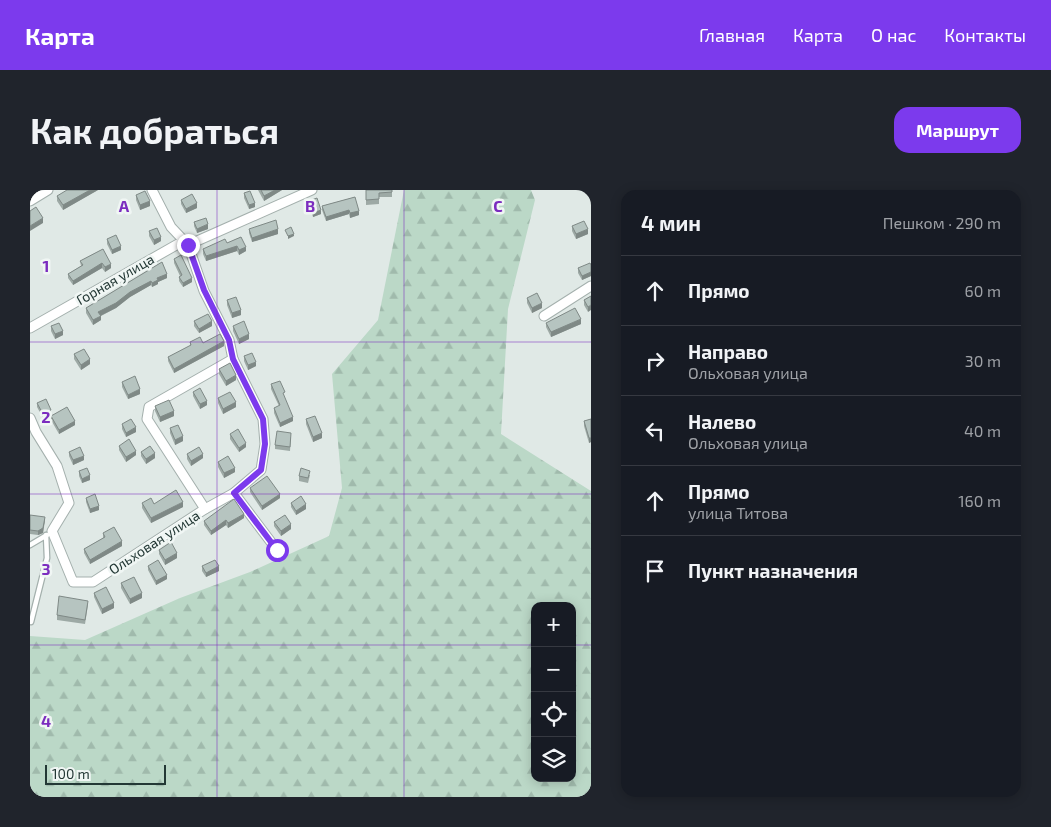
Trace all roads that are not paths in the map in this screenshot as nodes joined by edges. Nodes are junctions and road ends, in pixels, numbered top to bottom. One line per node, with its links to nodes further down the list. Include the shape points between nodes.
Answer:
1 (48, 190): 4 (street)
2 (152, 190): 5 (street, via 171,227)
3 (312, 190): 5 (street, Горная улица)
4 (30, 201)
5 (188, 245): 8 (street, Горная улица, via 178,244); 9 (street, via 204,290 229,340)
6 (591, 286): 7 (street)
7 (544, 316)
8 (30, 328)
9 (233, 359): 12 (street, Ольховая улица, via 263,419 265,444 261,470); 13 (street, via 149,407 147,419)
10 (30, 418): 11 (street)
11 (33, 435): 14 (street, via 57,466 69,502)
12 (234, 493): 13 (street, Ольховая улица); 16 (street)
13 (204, 509): 14 (street, Ольховая улица, via 93,582 73,582)
14 (49, 533): 15 (lane); 17 (lane, via 47,558)
15 (30, 545)
16 (277, 550)
17 (31, 622)

